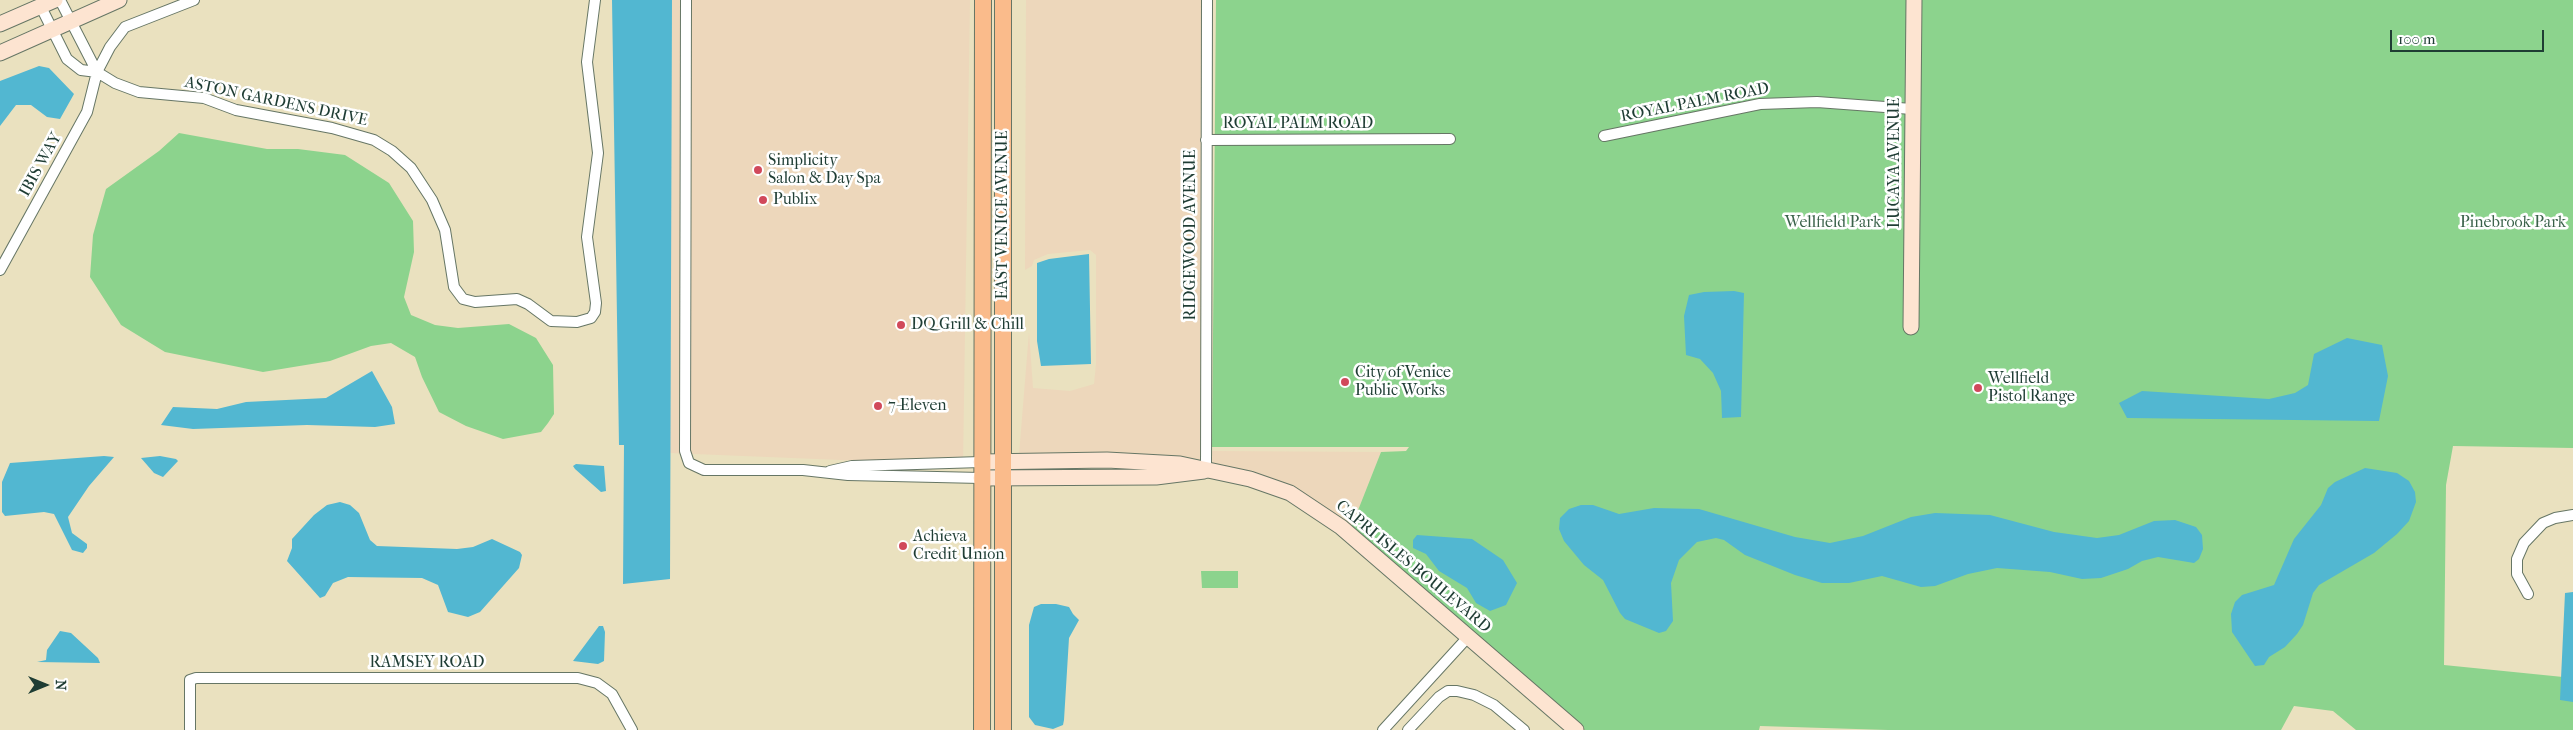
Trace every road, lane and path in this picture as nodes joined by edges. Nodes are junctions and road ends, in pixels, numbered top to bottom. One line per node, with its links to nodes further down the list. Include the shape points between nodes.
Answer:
1 (55, 0): 11 (street)
2 (60, 0): 12 (street)
3 (119, 0): 12 (street)
4 (194, 0): 17 (street, via 125,27)
5 (596, 0): 17 (street, ASTON GARDENS DRIVE, via 587,62 598,153 587,237 596,308 591,318 577,322 552,320 516,299 476,302 462,299 454,287 445,230 432,200 411,168 392,150 374,140 332,128 236,110 204,98 139,92)
6 (686, 0): 30 (street, via 686,456 692,466 704,470)
7 (983, 0): 15 (main road, EAST VENICE AVENUE)
8 (1004, 0): 23 (main road, EAST VENICE AVENUE)
9 (1207, 0): 22 (street, RIDGEWOOD AVENUE)
10 (1914, 0): 18 (street, LUCAYA AVENUE)
11 (41, 7): 13 (street); 14 (street, ASTON GARDENS DRIVE)
12 (70, 23): 14 (street); 17 (street)
13 (0, 24)
14 (52, 32): 16 (street); 17 (street, ASTON GARDENS DRIVE, via 71,64 81,70)
15 (982, 44): 19 (main road, EAST VENICE AVENUE); 23 (main road, via 991,76 995,126)
16 (0, 53)
17 (97, 72): 25 (street, IBIS WAY, via 87,112)
18 (1912, 109): 20 (street, ROYAL PALM ROAD, via 1817,102 1760,104); 26 (street, LUCAYA AVENUE)
19 (982, 130): 24 (main road, via 996,152 996,234); 28 (main road, EAST VENICE AVENUE)
20 (1604, 136)
21 (1450, 139): 22 (street, ROYAL PALM ROAD)
22 (1206, 140): 29 (street, RIDGEWOOD AVENUE)
23 (1003, 142): 24 (main road, EAST VENICE AVENUE)
24 (1003, 258): 27 (main road, EAST VENICE AVENUE)
25 (0, 270)
26 (1911, 327)
27 (1003, 460): 28 (street, CAPRI ISLES BOULEVARD); 29 (street, CAPRI ISLES BOULEVARD, via 1148,461); 31 (main road, EAST VENICE AVENUE)
28 (981, 470): 30 (street, via 848,475); 30 (street, via 852,466); 31 (street, CAPRI ISLES BOULEVARD); 37 (main road, EAST VENICE AVENUE)
29 (1206, 471): 31 (street, CAPRI ISLES BOULEVARD, via 1156,477); 34 (street, CAPRI ISLES BOULEVARD, via 1250,478 1302,499 1341,527)
30 (827, 472)
31 (1003, 478): 38 (main road, EAST VENICE AVENUE)
32 (2573, 515): 33 (street, via 2543,523 2524,543 2517,559 2517,574)
33 (2528, 594)
34 (1468, 637): 39 (street); 42 (street, CAPRI ISLES BOULEVARD)
35 (190, 730): 36 (street, RAMSEY ROAD, via 190,680 196,678 578,678 597,683 612,694)
36 (632, 730)
37 (982, 730)
38 (1003, 730)
39 (1383, 730)
40 (1408, 730): 41 (street, via 1438,697 1448,691 1457,691 1494,705)
41 (1524, 730)
42 (1576, 730)

